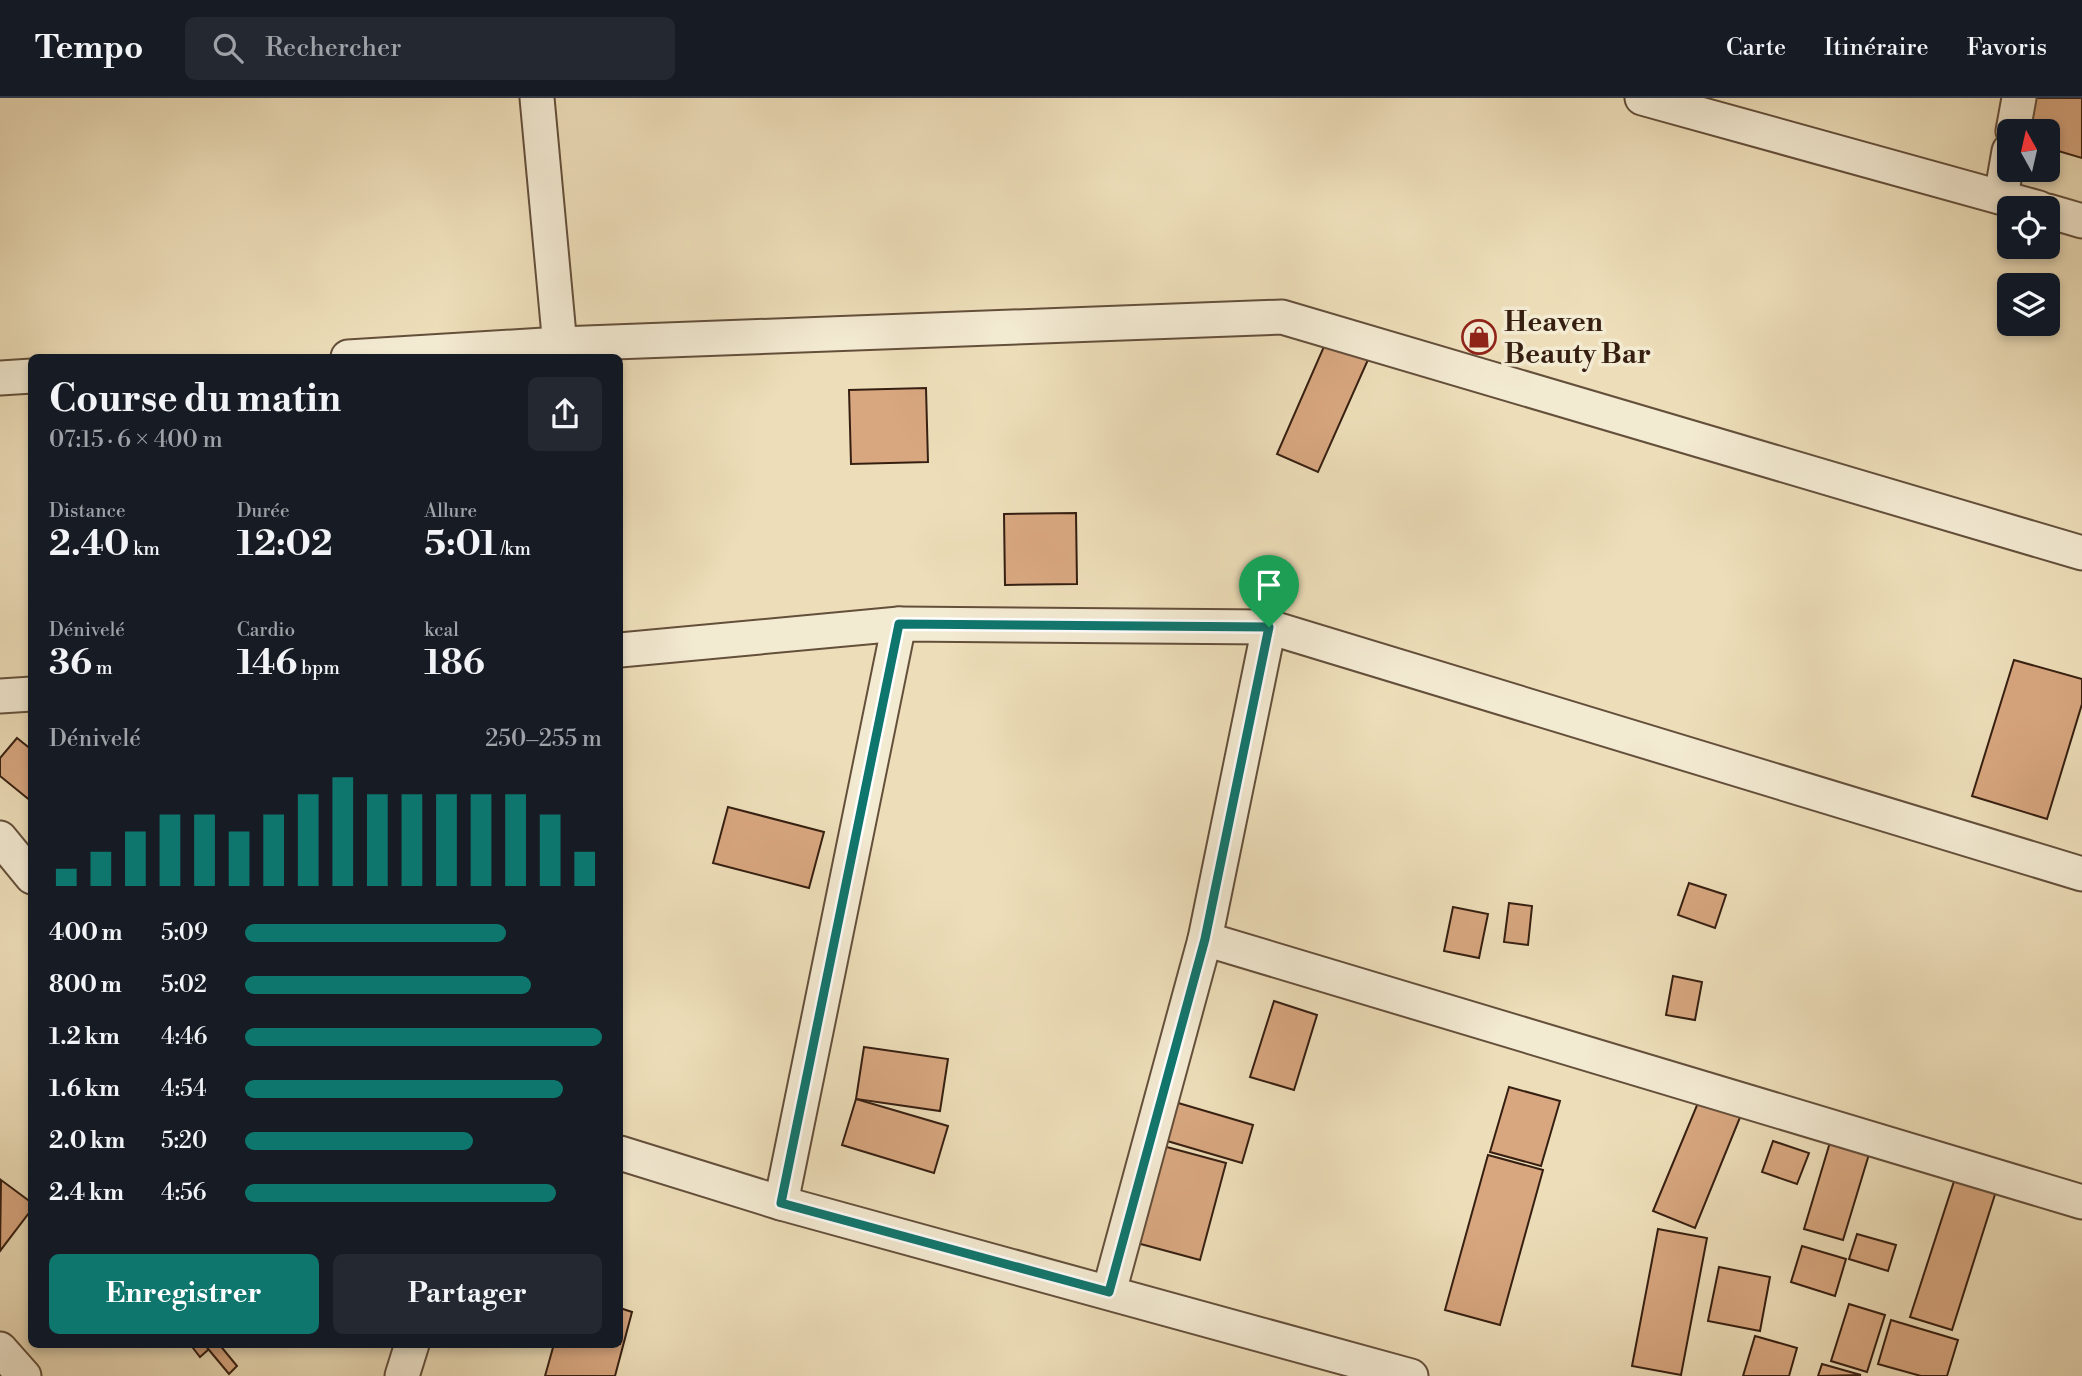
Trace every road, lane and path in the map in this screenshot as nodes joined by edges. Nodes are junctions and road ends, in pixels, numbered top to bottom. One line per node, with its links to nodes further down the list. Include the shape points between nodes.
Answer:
1 (537, 98): 8 (street)
2 (1642, 98): 5 (street)
3 (2019, 98): 4 (street)
4 (2015, 119)
5 (1997, 196)
6 (2060, 214): 7 (street)
7 (2082, 220)
8 (561, 350): 9 (street); 12 (street, via 1282,317)
9 (439, 354)
10 (28, 376): 11 (street)
11 (0, 378)
12 (2082, 553)
13 (899, 624): 14 (street); 15 (street); 24 (street)
14 (1269, 627): 20 (street); 21 (street)
15 (623, 650)
16 (28, 694): 17 (street)
17 (0, 696)
18 (0, 838): 19 (street)
19 (28, 872)
20 (2082, 874)
21 (1205, 939): 23 (street); 25 (street)
22 (623, 1154): 24 (street)
23 (2082, 1202)
24 (781, 1203): 25 (street)
25 (1109, 1292): 30 (street)
26 (411, 1348): 29 (street)
27 (0, 1349): 28 (street)
28 (24, 1376)
29 (402, 1376)
30 (1411, 1376)

